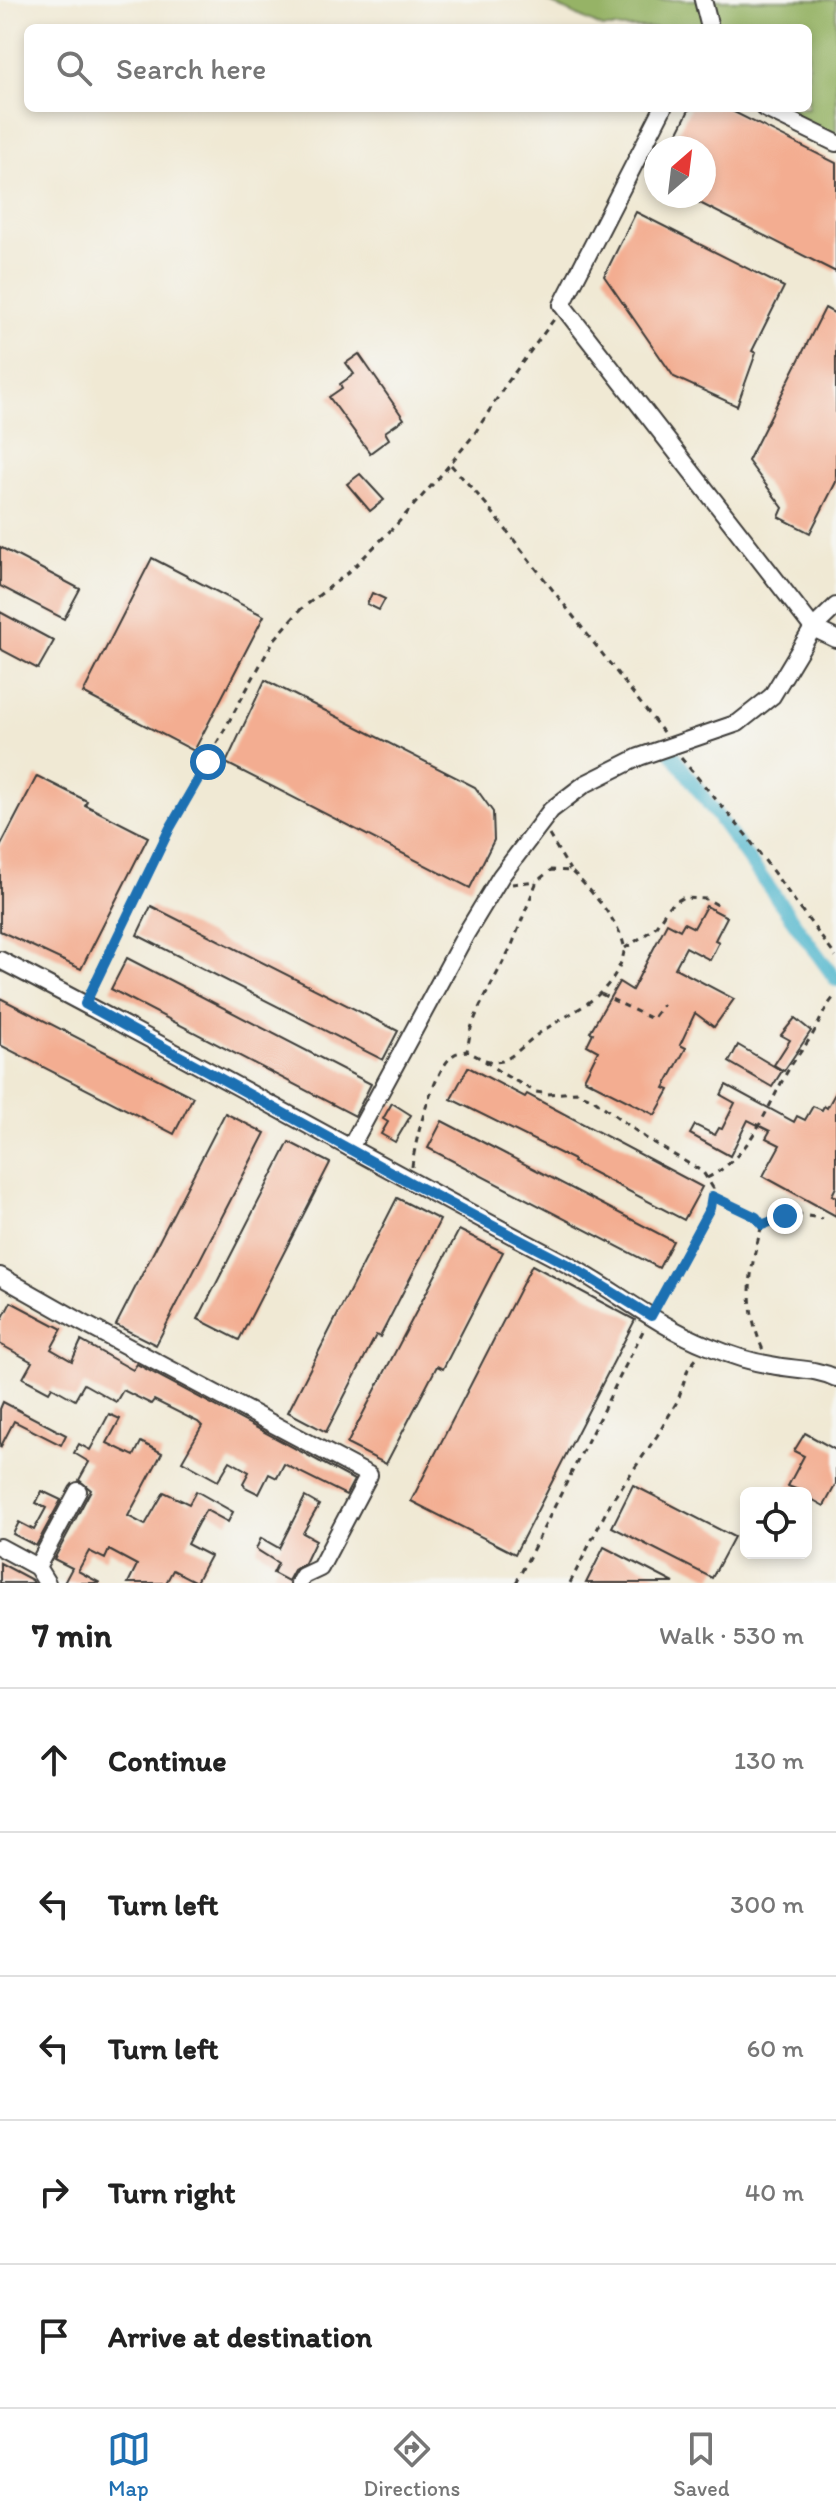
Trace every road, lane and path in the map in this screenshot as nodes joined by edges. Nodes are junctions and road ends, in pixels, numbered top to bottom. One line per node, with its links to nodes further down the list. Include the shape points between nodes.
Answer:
1 (703, 0): 2 (street)
2 (709, 24)
3 (661, 112): 6 (street)
4 (772, 112): 5 (street)
5 (836, 143)
6 (562, 305): 7 (path); 9 (street)
7 (450, 464): 11 (path); 22 (path, via 387,535 301,609 274,640 170,828)
8 (836, 606): 9 (street)
9 (813, 628): 10 (street); 11 (street, via 772,696 738,723)
10 (836, 639)
11 (673, 746): 12 (street, via 585,784); 18 (path)
12 (547, 816): 13 (path, via 546,831); 15 (street)
13 (571, 871): 14 (path, via 551,870); 17 (path, via 619,931)
14 (537, 881): 15 (path); 24 (path, via 480,1006)
15 (496, 884): 26 (street)
16 (721, 907): 17 (path, via 707,899 682,898 669,906 654,929)
17 (625, 948): 20 (path)
18 (836, 957)
19 (0, 960): 22 (street)
20 (601, 994): 23 (path, via 652,1019); 25 (path, via 502,1061)
21 (836, 995): 27 (path, via 787,1071 761,1124 736,1159)
22 (85, 1004): 26 (street)
23 (663, 1005)
24 (467, 1051): 25 (path); 28 (path, via 455,1053 446,1063 432,1090 414,1149)
25 (485, 1061): 27 (path, via 536,1092 577,1092 593,1099)
26 (350, 1148): 28 (street)
27 (707, 1178): 29 (path)
28 (411, 1183): 33 (street, via 572,1267)
29 (712, 1196): 31 (path); 33 (path)
30 (822, 1219): 31 (path, via 797,1214)
31 (762, 1225): 35 (path, via 748,1304)
32 (0, 1276): 41 (street, via 369,1475 320,1568)
33 (651, 1316): 34 (street); 42 (path)
34 (708, 1346): 35 (street); 43 (path, via 688,1369 678,1400 611,1502)
35 (770, 1365): 36 (street)
36 (836, 1378)
37 (78, 1491): 39 (street)
38 (0, 1547): 39 (street)
39 (37, 1567): 40 (street)
40 (47, 1583)
41 (299, 1583)
42 (516, 1583)
43 (570, 1583)

